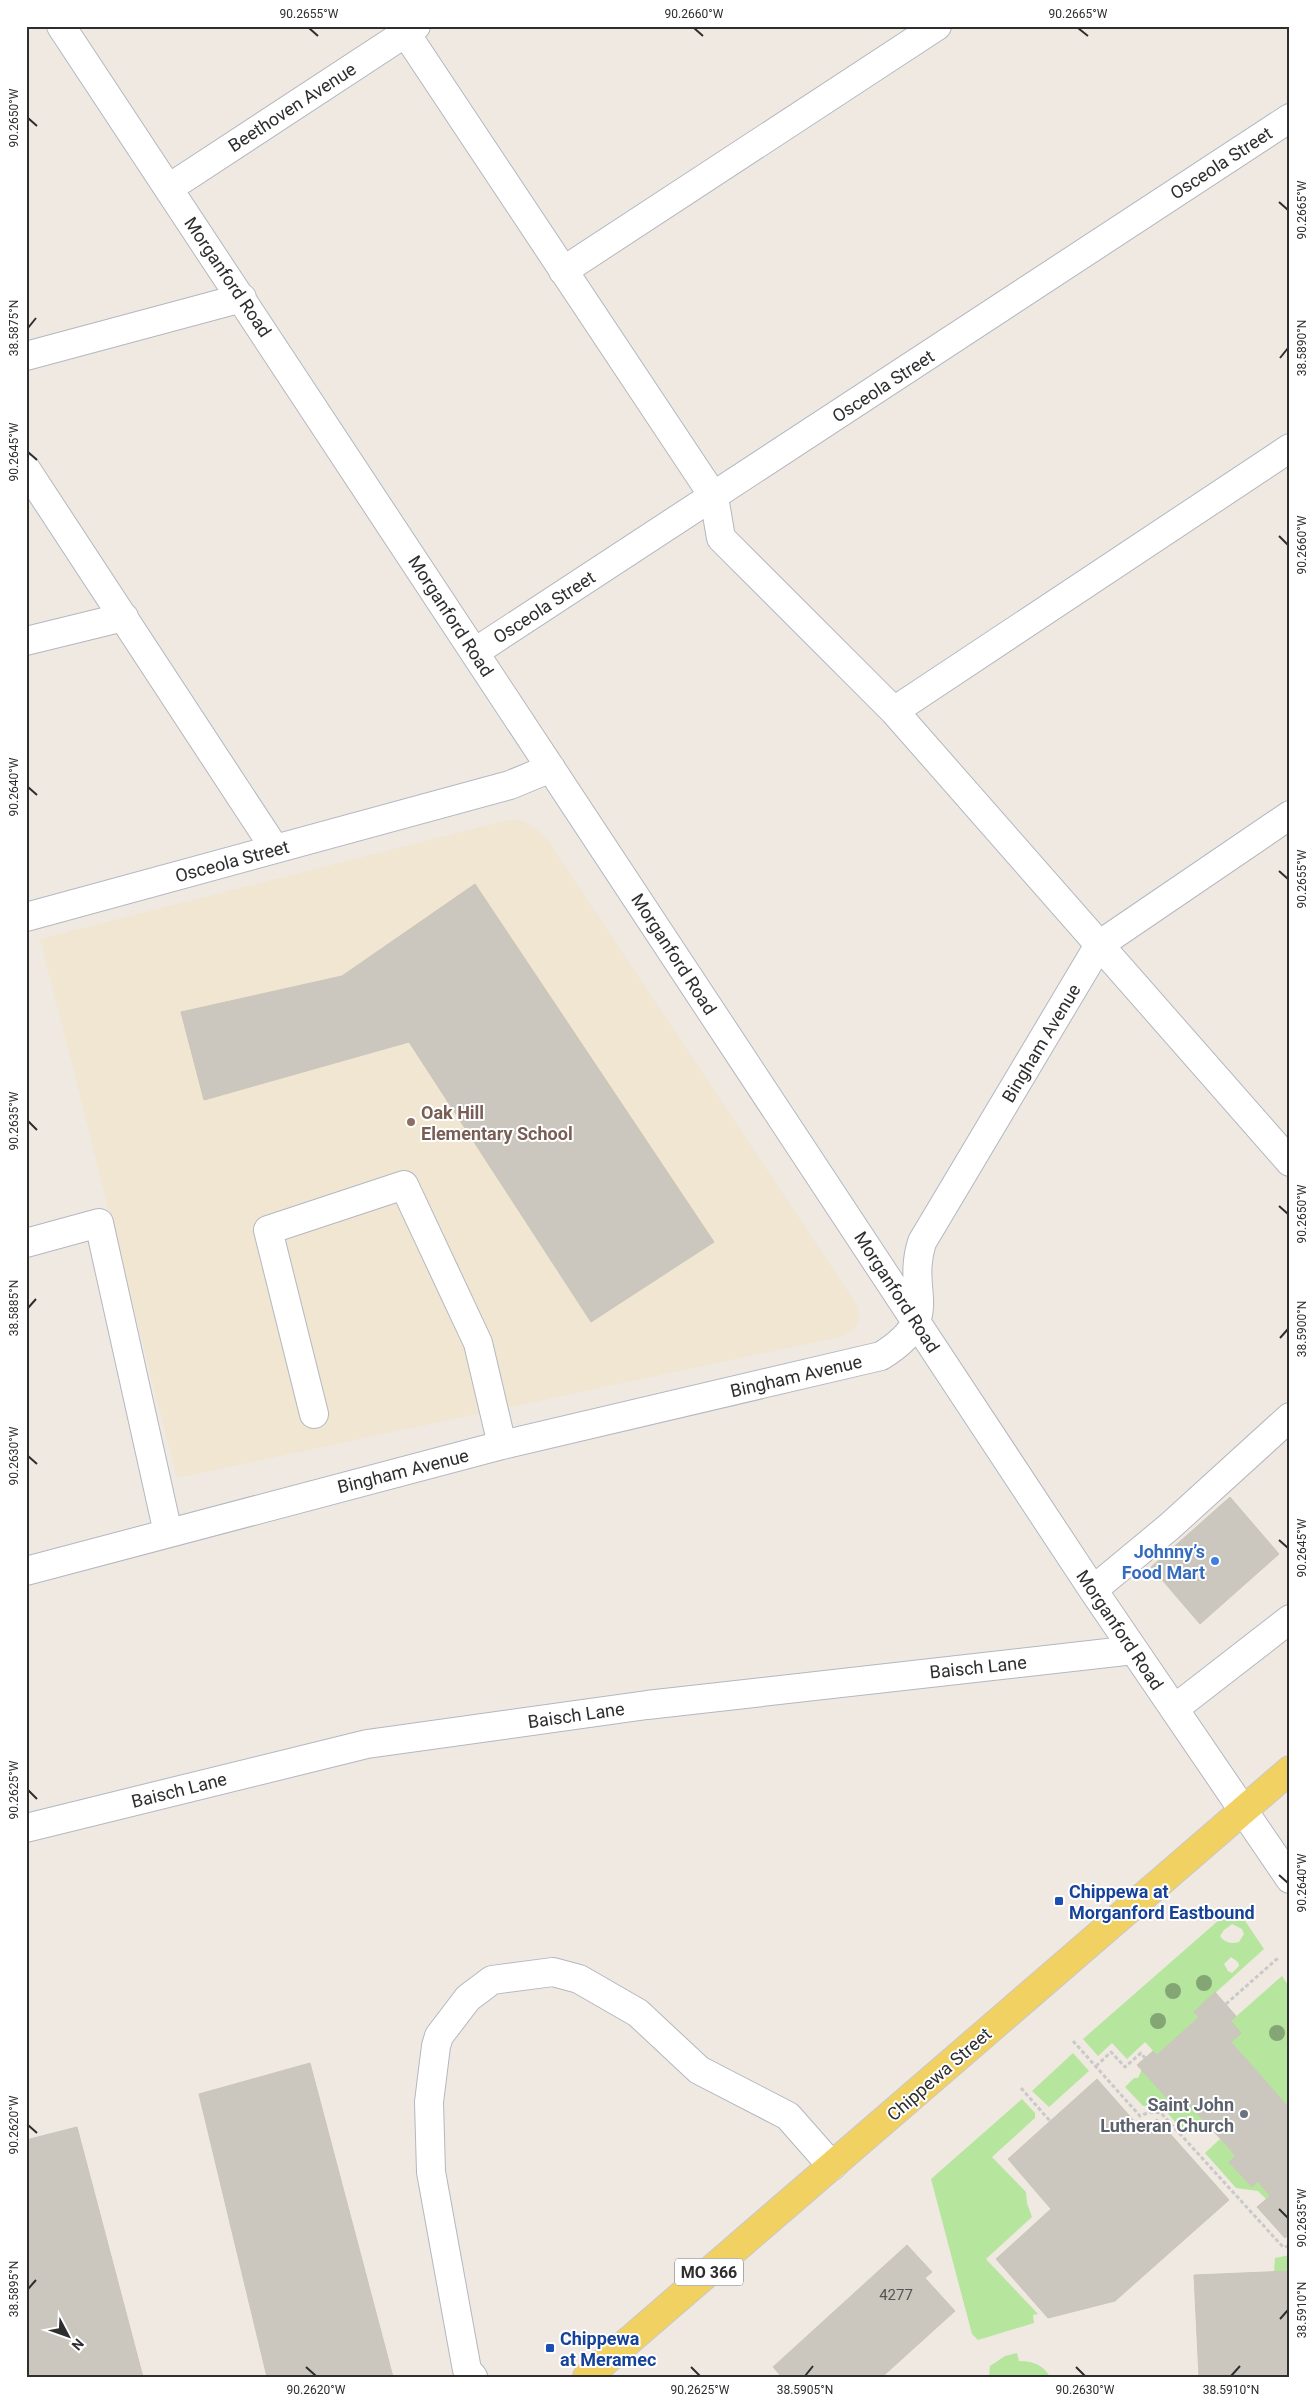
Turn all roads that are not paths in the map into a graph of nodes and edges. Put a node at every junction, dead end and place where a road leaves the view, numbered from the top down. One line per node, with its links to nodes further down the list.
1 (61, 26): 5 (street, Morganford Road)
2 (937, 26): 6 (street)
3 (407, 29): 5 (street, Beethoven Avenue); 6 (street)
4 (1290, 118): 11 (street, Osceola Street)
5 (169, 188): 7 (street, Morganford Road)
6 (563, 271): 11 (street)
7 (242, 298): 8 (street); 14 (street, Morganford Road)
8 (26, 356)
9 (1290, 448): 15 (street)
10 (26, 469): 12 (street)
11 (714, 497): 14 (street, Osceola Street); 15 (street)
12 (124, 617): 13 (street); 18 (street)
13 (26, 641)
14 (475, 652): 16 (street, Morganford Road)
15 (894, 711): 20 (street)
16 (551, 768): 18 (street, Osceola Street); 23 (street, Morganford Road)
17 (1290, 815): 20 (street, Bingham Avenue)
18 (275, 849): 19 (street, Osceola Street)
19 (26, 917)
20 (1099, 945): 21 (street); 23 (street, Bingham Avenue)
21 (1290, 1162)
22 (26, 1242): 27 (street)
23 (917, 1321): 26 (street, Bingham Avenue); 29 (street, Morganford Road)
24 (314, 1414): 26 (street)
25 (1290, 1417): 29 (street)
26 (502, 1445): 27 (street, Bingham Avenue)
27 (168, 1533): 28 (street, Bingham Avenue)
28 (26, 1571)
29 (1093, 1590): 31 (street, Morganford Road)
30 (1290, 1619): 32 (street)
31 (1134, 1650): 32 (street, Morganford Road); 35 (street, Baisch Lane)
32 (1174, 1709): 34 (street, Morganford Road)
33 (1290, 1770): 34 (main road, Chippewa Street / MO 366)
34 (1242, 1812): 36 (street, Morganford Road); 37 (main road, Chippewa Street / MO 366)
35 (26, 1828)
36 (1290, 1879)
37 (832, 2166): 38 (street); 39 (main road, Chippewa Street / MO 366)
38 (473, 2377)
39 (587, 2377)

